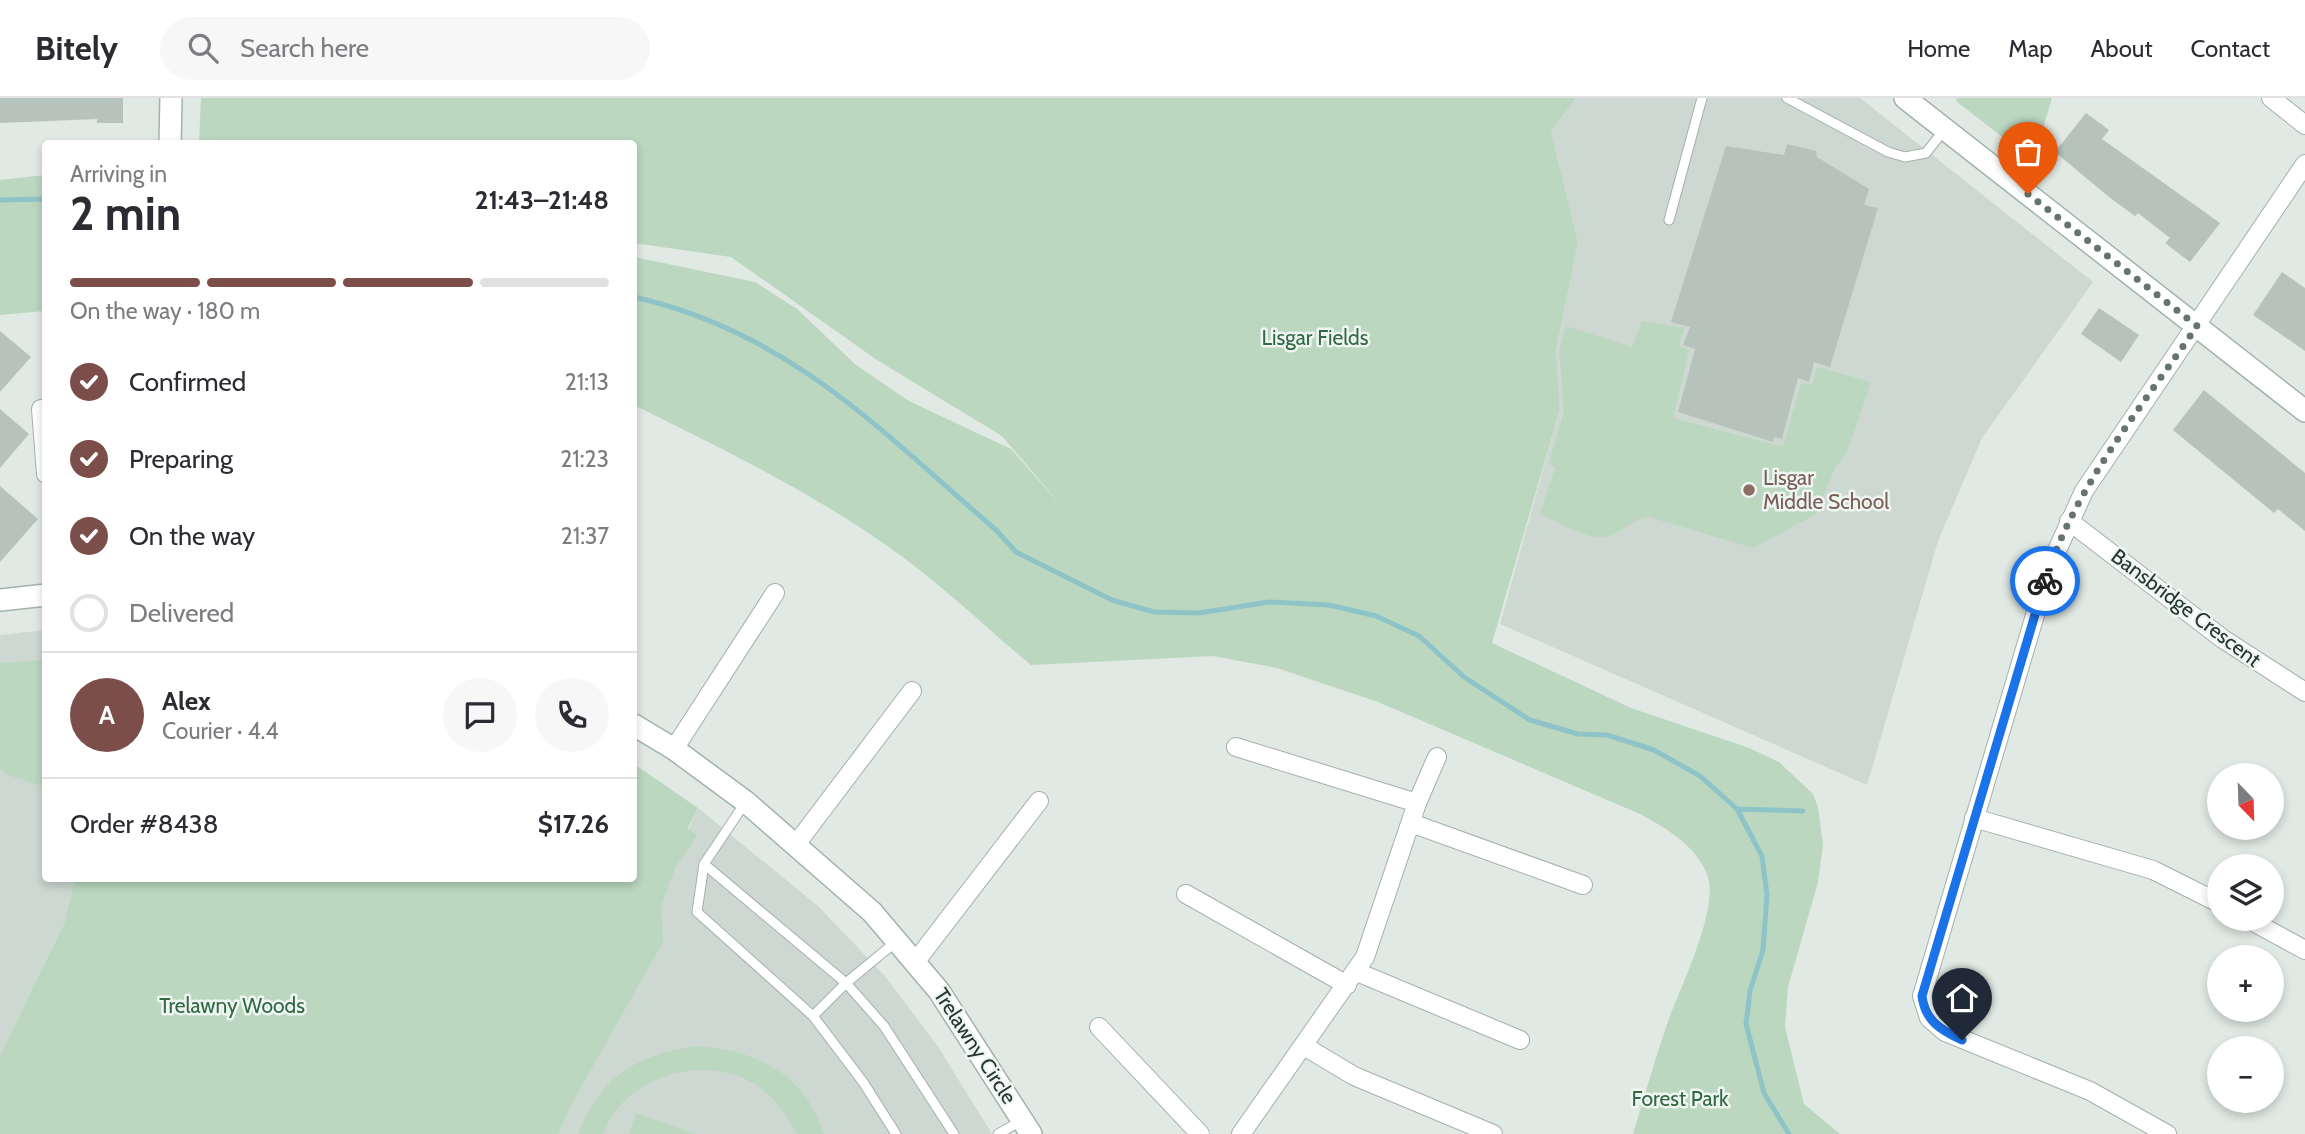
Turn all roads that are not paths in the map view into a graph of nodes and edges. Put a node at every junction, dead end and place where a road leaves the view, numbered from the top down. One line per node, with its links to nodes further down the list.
1 (171, 98): 8 (street)
2 (1702, 98): 10 (lane)
3 (1787, 98): 7 (lane)
4 (1905, 98): 7 (street)
5 (2271, 98): 6 (street)
6 (2305, 125)
7 (1945, 128): 11 (street)
8 (170, 140)
9 (2305, 164): 11 (street)
10 (1669, 220)
11 (2197, 326): 13 (street); 15 (street)
12 (41, 409): 14 (street)
13 (2305, 411)
14 (42, 422)
15 (2069, 520): 20 (street, Bansbridge Crescent); 28 (street)
16 (775, 593): 23 (street)
17 (42, 595): 18 (street)
18 (0, 600)
19 (912, 691): 30 (street)
20 (2305, 692)
21 (637, 727): 23 (street, Trelawny Circle)
22 (1236, 747): 27 (street)
23 (674, 749): 26 (street, Trelawny Circle)
24 (1437, 757): 27 (street)
25 (1040, 801): 38 (street)
26 (746, 802): 30 (street, Trelawny Circle); 31 (lane)
27 (1417, 803): 29 (street)
28 (1974, 818): 34 (street); 52 (street)
29 (1411, 823): 32 (street); 39 (street)
30 (797, 844): 36 (street, Trelawny Circle)
31 (704, 863): 40 (lane); 41 (lane)
32 (1583, 885)
33 (1186, 894): 39 (street)
34 (2207, 897)
35 (2270, 931): 37 (street)
36 (898, 939): 38 (street, Trelawny Circle); 40 (lane)
37 (2305, 950)
38 (916, 961): 45 (street, Trelawny Circle)
39 (1352, 978): 43 (street); 44 (street)
40 (846, 983): 41 (lane); 47 (lane)
41 (813, 1016): 46 (lane)
42 (1099, 1027): 49 (street)
43 (1520, 1041)
44 (1304, 1046): 50 (street); 51 (street)
45 (1027, 1127): 48 (lane)
46 (895, 1134)
47 (954, 1134)
48 (998, 1134)
49 (1200, 1134)
50 (1241, 1134)
51 (1493, 1134)
52 (2167, 1134)

